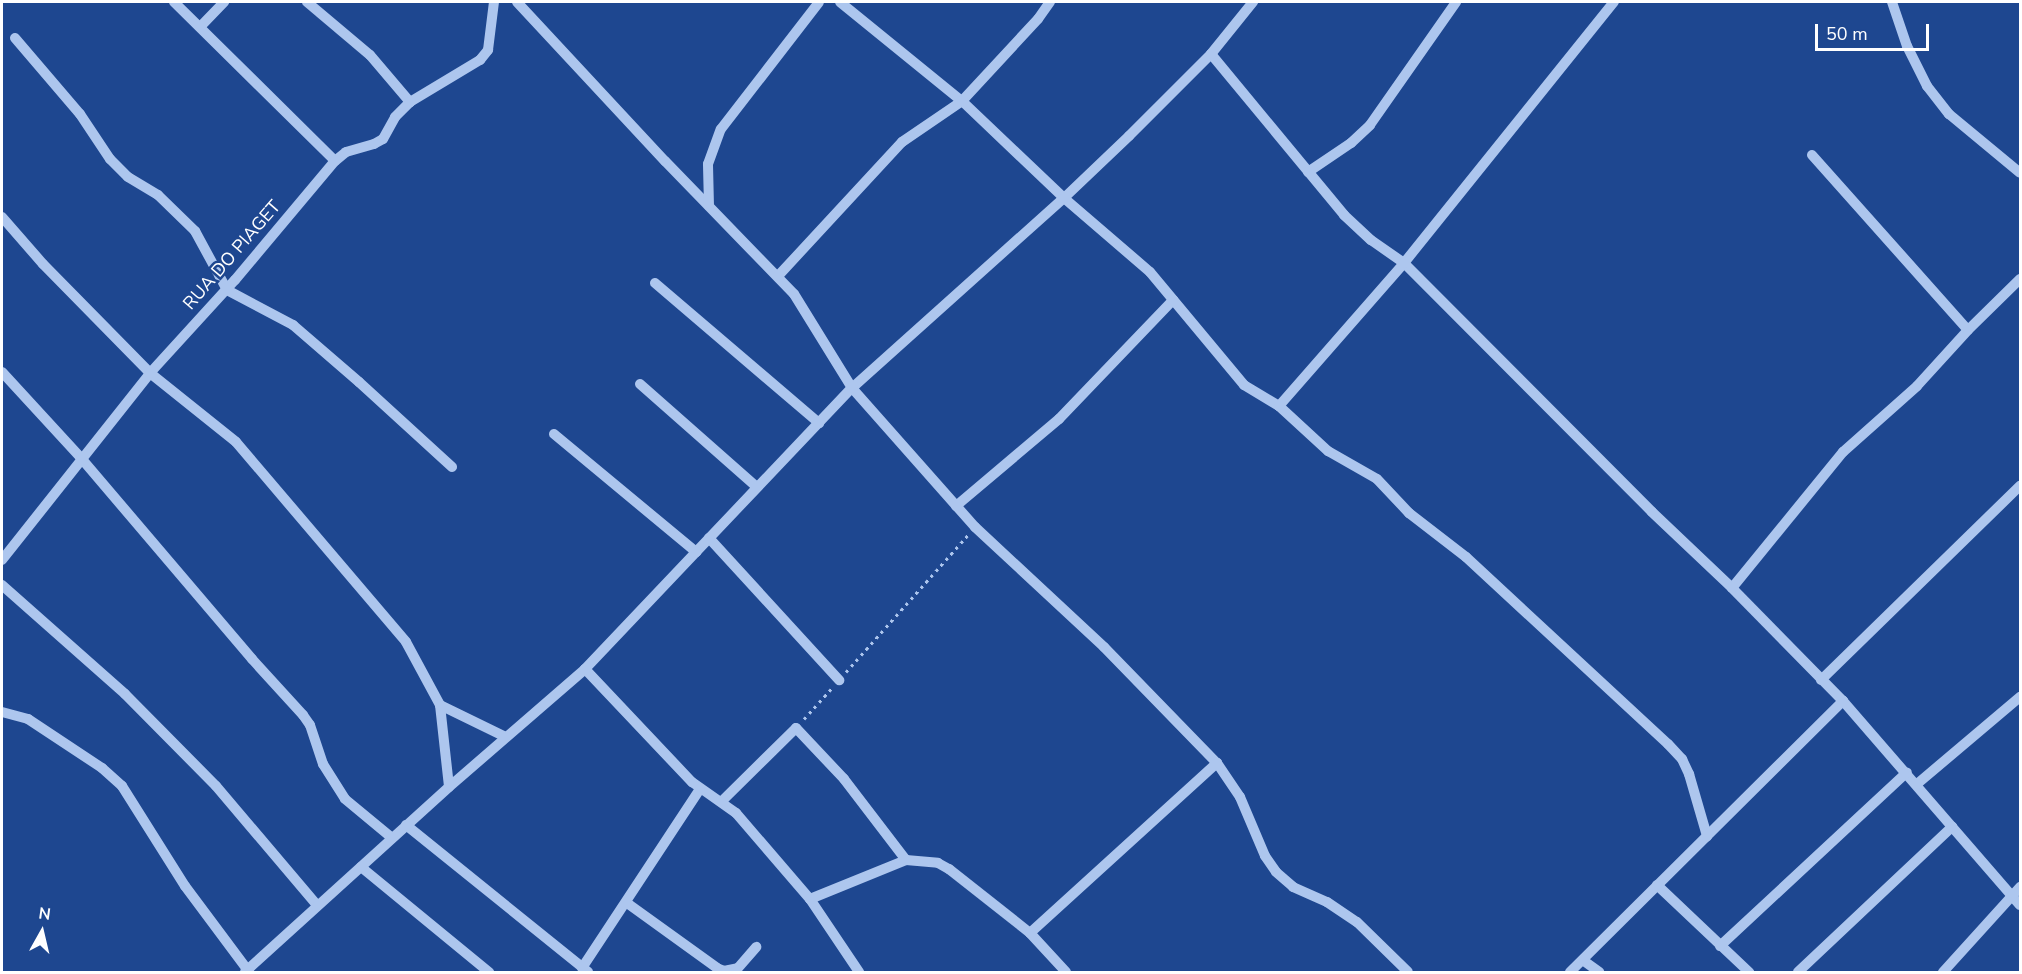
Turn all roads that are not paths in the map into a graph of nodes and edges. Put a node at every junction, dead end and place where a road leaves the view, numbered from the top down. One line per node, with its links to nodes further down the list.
1 (174, 2): 13 (street)
2 (224, 2): 13 (street)
3 (307, 2): 17 (street)
4 (494, 2): 17 (street, RUA DO PIAGET)
5 (517, 2): 23 (street)
6 (819, 2): 23 (street)
7 (840, 2): 16 (street)
8 (1050, 2): 16 (street)
9 (1253, 2): 15 (street)
10 (1456, 2): 20 (street)
11 (1614, 2): 25 (street)
12 (1892, 2): 21 (street)
13 (200, 27): 19 (street)
14 (15, 38): 29 (street)
15 (1211, 54): 20 (street); 22 (street)
16 (962, 101): 22 (street); 26 (street)
17 (410, 102): 19 (street, RUA DO PIAGET)
18 (1812, 155): 31 (street)
19 (335, 161): 29 (street, RUA DO PIAGET)
20 (1308, 172): 25 (street)
21 (2020, 173)
22 (1064, 198): 30 (street); 35 (street)
23 (709, 206): 26 (street)
24 (2, 217): 33 (street)
25 (1404, 263): 36 (street); 48 (street)
26 (778, 276): 35 (street)
27 (2020, 279): 31 (street)
28 (655, 283): 37 (street)
29 (227, 290): 33 (street, RUA DO PIAGET); 40 (street)
30 (1173, 300): 36 (street); 43 (street)
31 (1968, 330): 48 (street)
32 (2, 372): 39 (street)
33 (150, 373): 39 (street, RUA DO PIAGET); 54 (street)
34 (640, 384): 42 (street)
35 (852, 388): 37 (street); 43 (street)
36 (1279, 406): 65 (street)
37 (819, 423): 42 (street)
38 (554, 434): 45 (street)
39 (81, 458): 46 (street, RUA DO PIAGET); 66 (street)
40 (452, 467)
41 (2020, 486): 51 (street)
42 (757, 487): 44 (street)
43 (956, 506): 57 (street)
44 (709, 538): 45 (street); 50 (street)
45 (696, 552): 49 (street)
46 (2, 560)
47 (2, 585): 74 (street)
48 (1732, 588): 51 (street)
49 (585, 669): 56 (street); 61 (street)
50 (839, 680)
51 (1821, 680): 53 (street)
52 (2020, 697): 59 (street)
53 (1843, 701): 58 (street); 65 (street)
54 (440, 705): 56 (street); 60 (street)
55 (2, 712): 81 (street)
56 (506, 737): 60 (street)
57 (1217, 763): 76 (street); 85 (street)
58 (1907, 772): 59 (street); 77 (street)
59 (1917, 784): 64 (street)
60 (449, 787): 63 (street)
61 (700, 789): 62 (street); 73 (street)
62 (722, 801): 67 (street); 72 (street)
63 (406, 825): 66 (street); 80 (street)
64 (1952, 826): 71 (street); 89 (street)
65 (1707, 836): 69 (street)
66 (392, 838): 68 (street)
67 (906, 860): 72 (street); 76 (street)
68 (361, 867): 74 (street); 82 (street)
69 (1657, 885): 77 (street); 79 (street)
70 (2020, 887): 71 (street)
71 (2011, 896): 75 (street); 90 (street)
72 (810, 899): 83 (street)
73 (627, 903): 78 (street); 80 (street)
74 (317, 905): 81 (street)
75 (2020, 906)
76 (1030, 933): 84 (street)
77 (1720, 946): 88 (street)
78 (756, 947)
79 (1584, 961): 86 (street); 87 (street)
80 (585, 970)
81 (247, 972)
82 (489, 972)
83 (860, 972)
84 (1066, 972)
85 (1408, 972)
86 (1570, 972)
87 (1599, 972)
88 (1749, 972)
89 (1798, 972)
90 (1943, 972)

